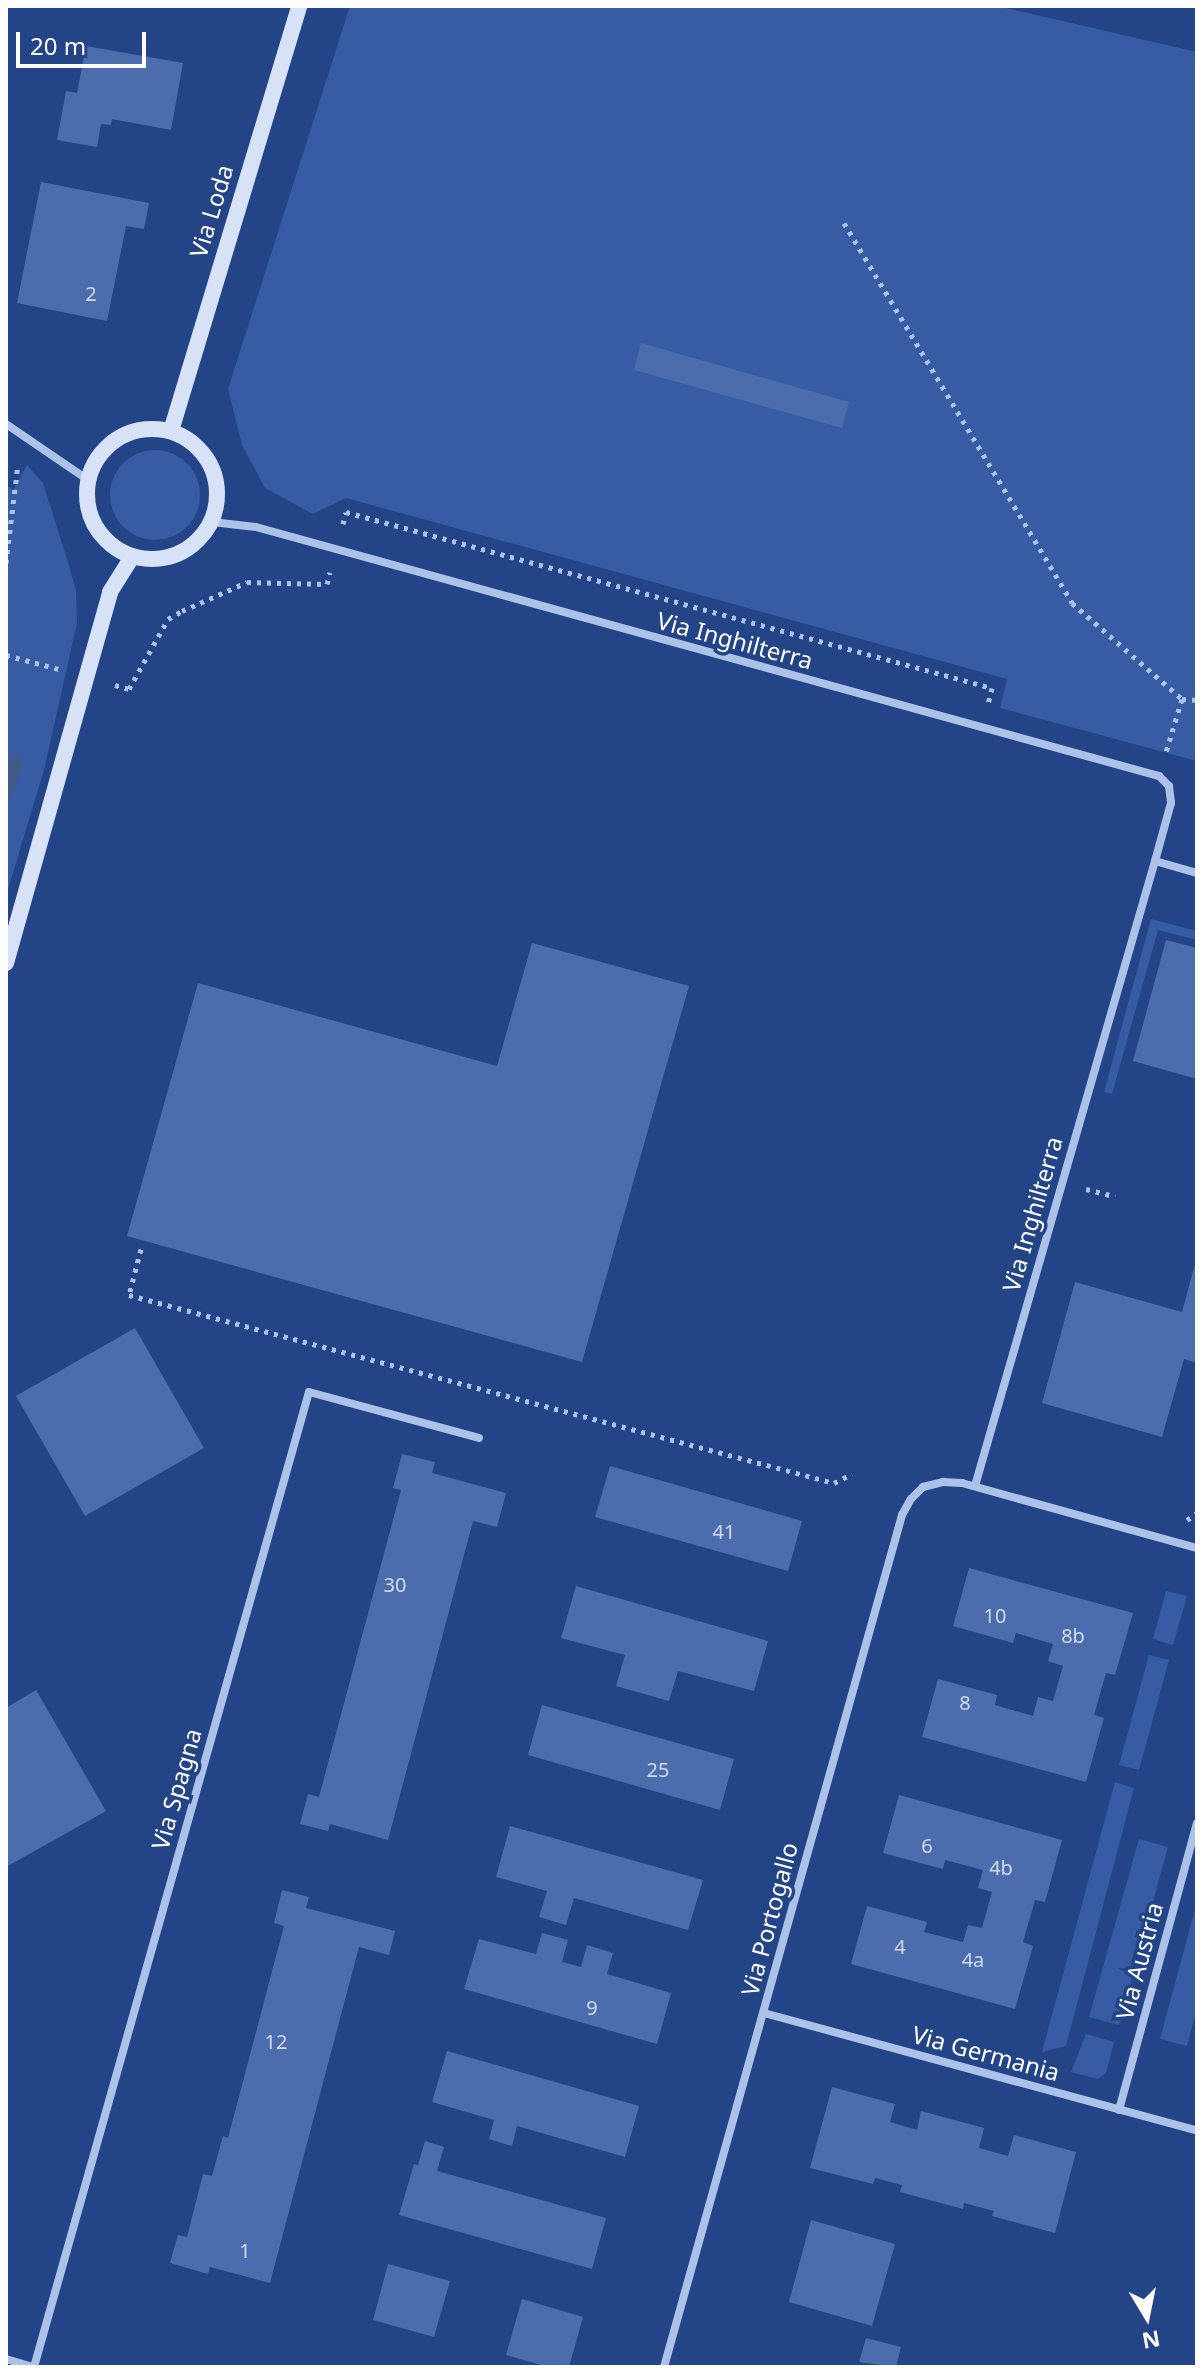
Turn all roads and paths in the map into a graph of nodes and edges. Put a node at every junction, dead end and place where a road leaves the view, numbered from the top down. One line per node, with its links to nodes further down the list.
1 (299, 6): 4 (main road, Via Loda)
2 (844, 223): 12 (path)
3 (6, 424): 5 (street)
4 (171, 431): 6 (main road); 7 (main road)
5 (22, 434): 6 (street); 9 (path)
6 (88, 480): 8 (main road)
7 (212, 522): 8 (main road); 14 (street, Via Inghilterra)
8 (132, 557): 11 (main road)
9 (6, 563)
10 (6, 655): 11 (path)
11 (86, 676): 17 (main road)
12 (1182, 699): 13 (path); 14 (path)
13 (1197, 700)
14 (1159, 776): 15 (street, Via Inghilterra)
15 (1155, 861): 16 (street); 23 (street, Via Inghilterra)
16 (1197, 873)
17 (6, 963)
18 (1090, 1190): 19 (path)
19 (1115, 1196)
20 (141, 1249): 22 (path)
21 (479, 1438): 30 (street, Via Spagna)
22 (852, 1474)
23 (975, 1486): 24 (street); 26 (street, Via Portogallo)
24 (1197, 1548)
25 (1197, 1823): 27 (street, Via Austria)
26 (764, 2013): 27 (street, Via Germania); 31 (street, Via Portogallo)
27 (1119, 2110): 28 (street, Via Germania)
28 (1197, 2131)
29 (6, 2359): 30 (street)
30 (34, 2367)
31 (664, 2367)

